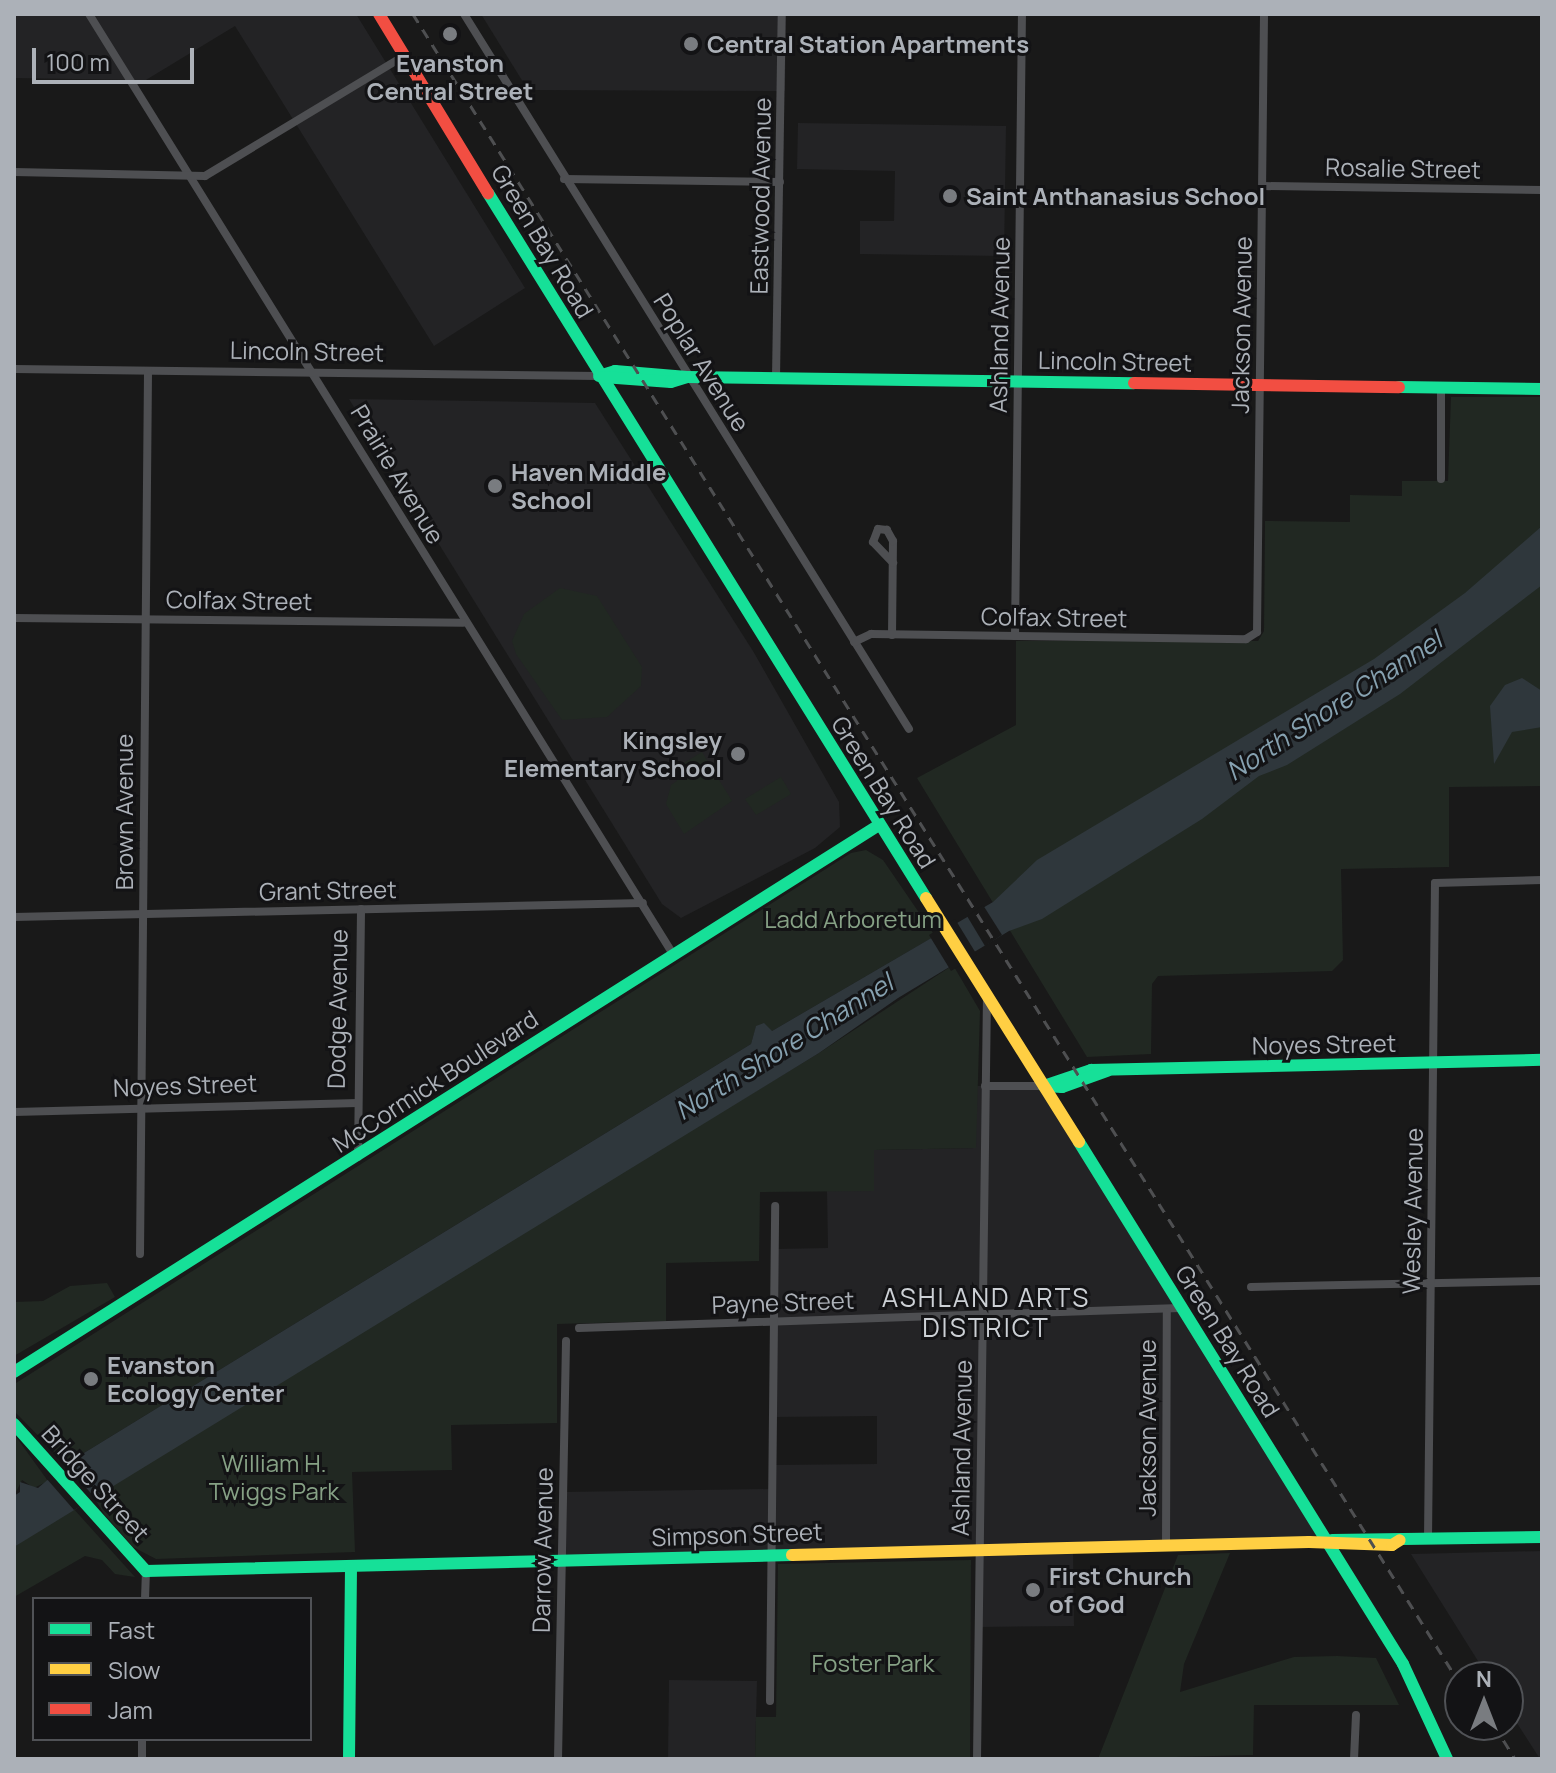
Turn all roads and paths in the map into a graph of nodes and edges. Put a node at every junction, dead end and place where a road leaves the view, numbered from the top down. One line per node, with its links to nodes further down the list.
1 (89, 14): 9 (street, Prairie Avenue)
2 (379, 14): 7 (street, Green Bay Road)
3 (464, 14): 10 (street, Poplar Avenue)
4 (782, 14): 11 (street, Eastwood Avenue)
5 (1022, 14): 20 (street, Ashland Avenue)
6 (1264, 14): 12 (street, Jackson Avenue)
7 (404, 56): 9 (street); 17 (street, Green Bay Road)
8 (14, 172): 9 (street)
9 (190, 176): 16 (street, Prairie Avenue)
10 (564, 179): 11 (street); 18 (street, Poplar Avenue)
11 (780, 182): 19 (street, Eastwood Avenue)
12 (1263, 186): 13 (street, Rosalie Street); 21 (street, Jackson Avenue)
13 (1542, 190)
14 (14, 369): 15 (street, Lincoln Street)
15 (148, 371): 16 (street, Lincoln Street); 27 (street, Brown Avenue)
16 (313, 374): 17 (street, Lincoln Street); 28 (street, Prairie Avenue)
17 (599, 376): 18 (street, Lincoln Street); 34 (street, Green Bay Road)
18 (687, 377): 19 (street, Lincoln Street); 32 (street, Poplar Avenue)
19 (776, 378): 20 (street, Lincoln Street)
20 (1018, 382): 21 (street, Lincoln Street); 30 (street, Ashland Avenue)
21 (1260, 385): 22 (street, Lincoln Street); 31 (street, Jackson Avenue)
22 (1441, 387): 23 (street, Lincoln Street); 24 (street)
23 (1542, 389)
24 (1441, 479)
25 (893, 563): 29 (street)
26 (14, 618): 27 (street, Colfax Street)
27 (145, 619): 28 (street, Colfax Street); 38 (street, Brown Avenue)
28 (463, 623): 36 (street, Prairie Avenue)
29 (892, 635): 30 (street, Colfax Street); 32 (street, Colfax Street)
30 (1015, 636): 31 (street, Colfax Street)
31 (1255, 636)
32 (854, 642): 33 (street, Poplar Avenue)
33 (909, 729)
34 (879, 825): 40 (street, McCormick Boulevard); 41 (street, Green Bay Road)
35 (1542, 880): 43 (street, Wesley Avenue)
36 (643, 903): 37 (street, Grant Street); 40 (street, Prairie Avenue)
37 (361, 909): 38 (street, Grant Street); 46 (street, Dodge Avenue)
38 (143, 913): 39 (street, Grant Street); 47 (street, Brown Avenue)
39 (14, 917)
40 (673, 954): 49 (street, McCormick Boulevard)
41 (987, 994): 44 (street, Ashland Avenue); 45 (street, Green Bay Road)
42 (1542, 1060): 43 (street, Noyes Street)
43 (1435, 1063): 45 (street, Noyes Street); 53 (street, Wesley Avenue)
44 (985, 1086): 45 (street, Noyes Street); 56 (street, Ashland Avenue)
45 (1044, 1086): 55 (street, Green Bay Road)
46 (358, 1103): 47 (street, Noyes Street); 49 (street, Dodge Avenue)
47 (141, 1108): 48 (street, Noyes Street); 51 (street, Brown Avenue)
48 (14, 1112)
49 (358, 1157): 60 (street, McCormick Boulevard)
50 (775, 1206): 57 (street)
51 (140, 1254)
52 (1542, 1281): 53 (street)
53 (1431, 1283): 54 (street); 63 (street, Wesley Avenue)
54 (1251, 1287)
55 (1174, 1310): 56 (street, Payne Street); 64 (street, Green Bay Road); 65 (street, Jackson Avenue)
56 (983, 1317): 57 (street, Payne Street); 66 (street, Ashland Avenue)
57 (775, 1323): 58 (street, Payne Street); 67 (street)
58 (579, 1328)
59 (566, 1341): 68 (street, Darrow Avenue)
60 (14, 1372)
61 (14, 1424): 70 (street, Bridge Street)
62 (1542, 1537): 63 (street, Simpson Street)
63 (1428, 1539): 64 (street, Simpson Street)
64 (1329, 1541): 65 (street, Simpson Street); 78 (street, Green Bay Road)
65 (1166, 1545): 66 (street, Simpson Street)
66 (980, 1549): 67 (street, Simpson Street); 76 (street, Ashland Avenue)
67 (772, 1555): 68 (street, Simpson Street); 72 (street)
68 (562, 1561): 69 (street, Simpson Street); 75 (street, Darrow Avenue)
69 (351, 1567): 70 (street, Simpson Street); 74 (street)
70 (146, 1571): 71 (street)
71 (145, 1597)
72 (770, 1701)
73 (1356, 1715): 77 (street)
74 (349, 1759)
75 (558, 1759)
76 (977, 1759)
77 (1354, 1759)
78 (1447, 1759)

